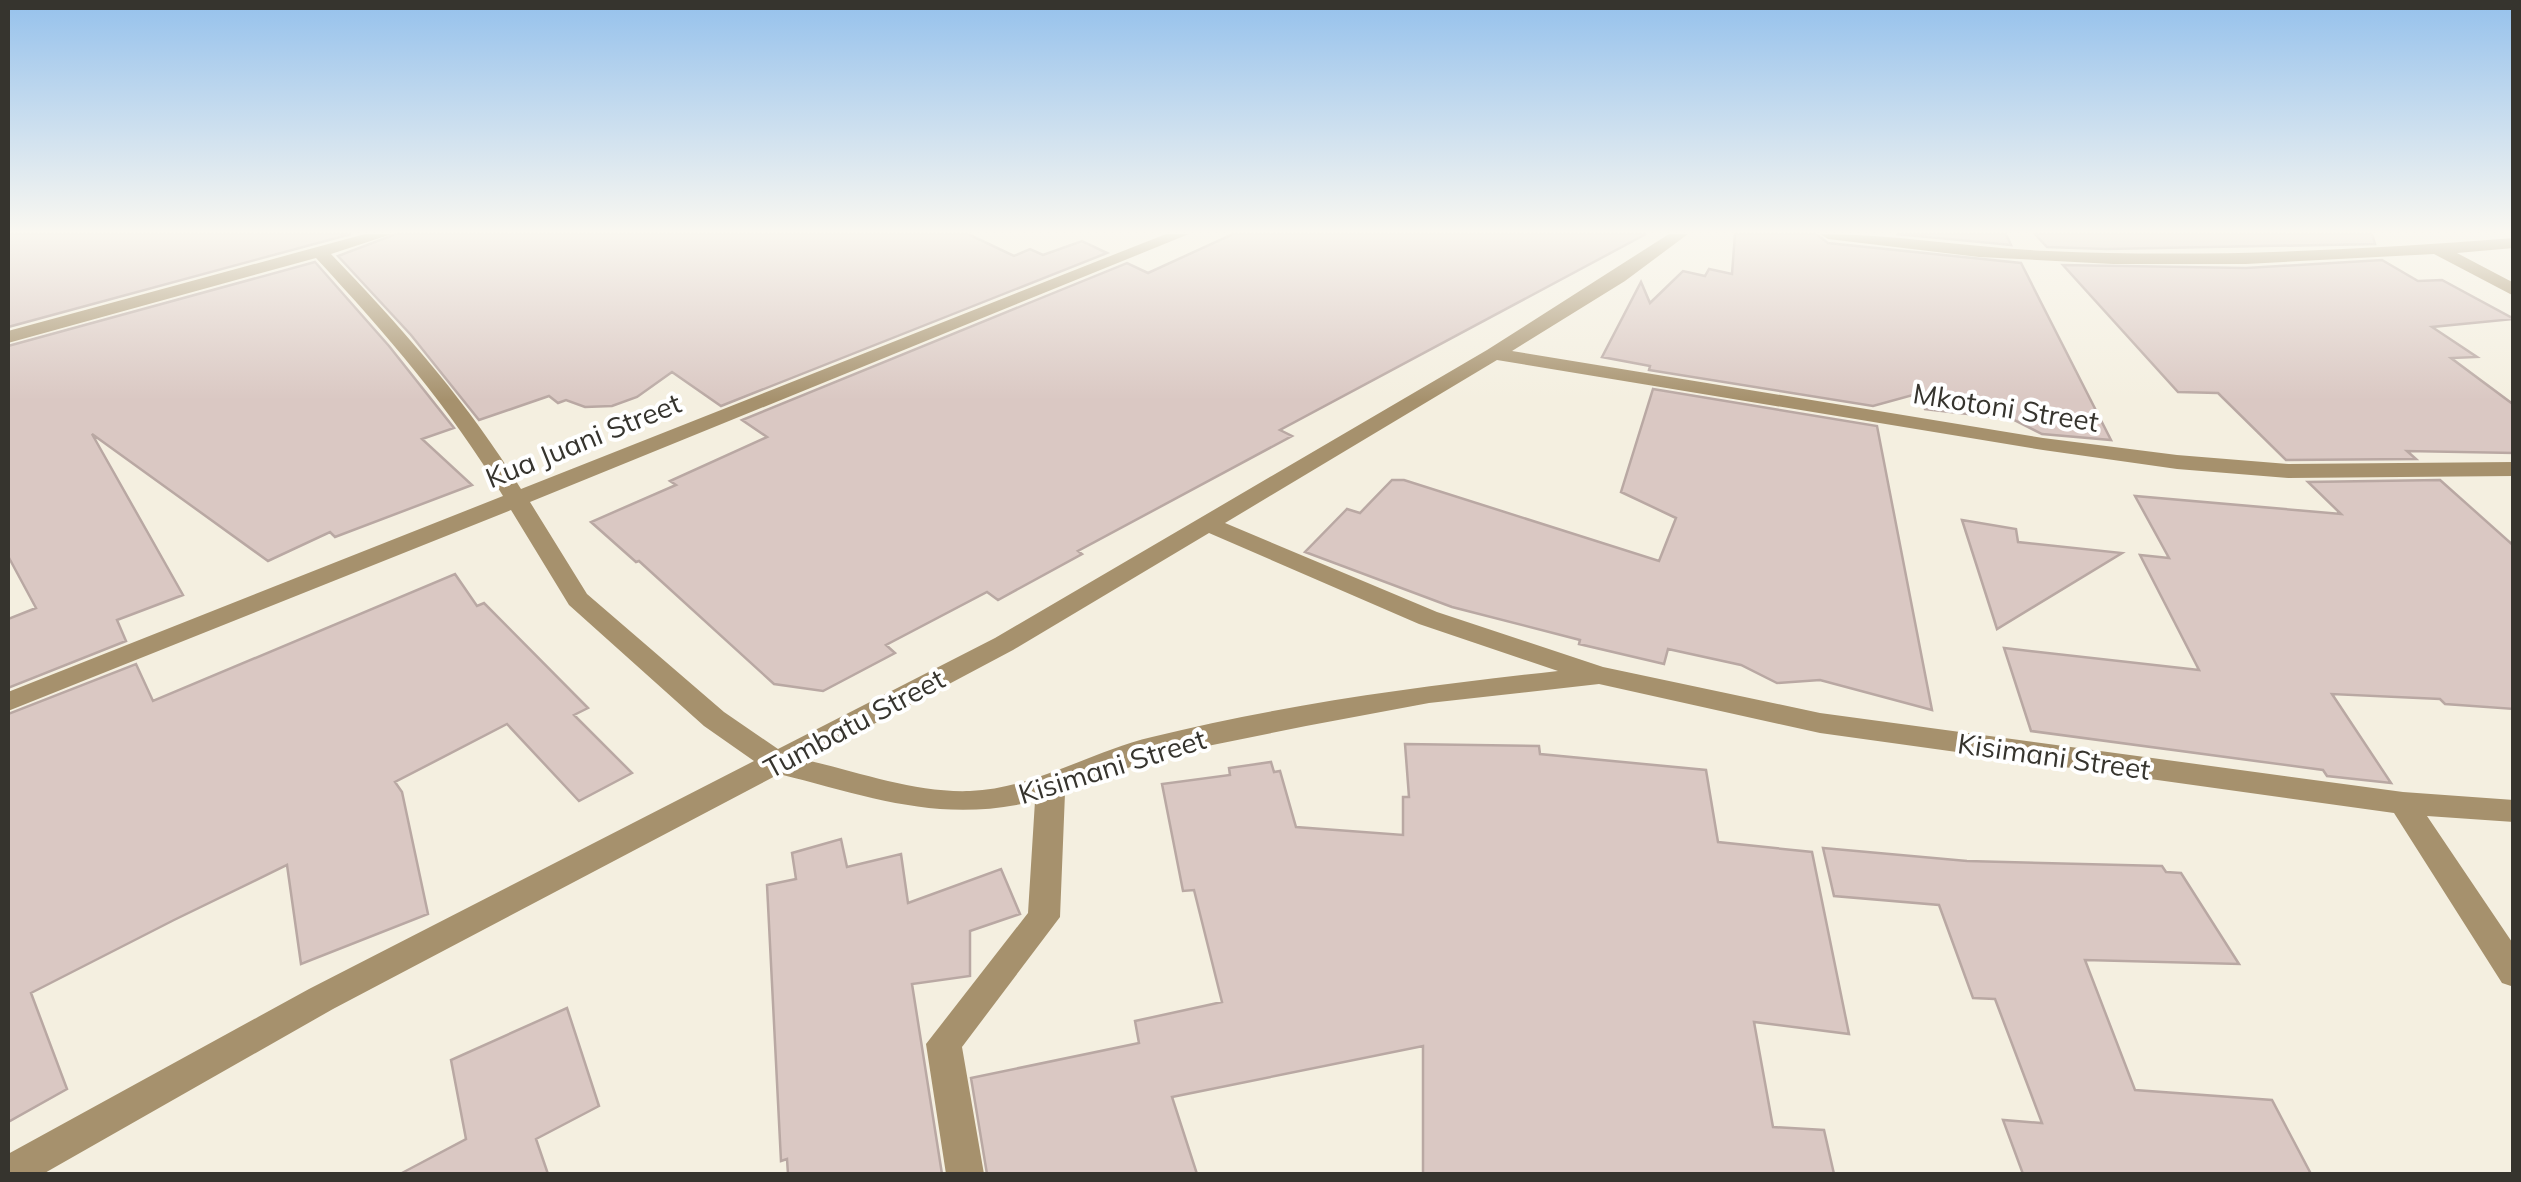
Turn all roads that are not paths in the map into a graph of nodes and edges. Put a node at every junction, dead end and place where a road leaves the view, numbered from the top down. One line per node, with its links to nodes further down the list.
1 (184, 289): 5 (street)
2 (355, 289): 8 (street, Kisimani Street)
3 (1043, 289): 8 (street, Kua Juani Street)
4 (1600, 289): 6 (street, Tumbatu Street)
5 (8, 337)
6 (1494, 354): 7 (street, Mkotoni Street); 9 (street, Tumbatu Street)
7 (2514, 470)
8 (517, 499): 11 (street, Kua Juani Street); 12 (street, Kisimani Street)
9 (1205, 523): 10 (street, Kisimani Street); 12 (street, Tumbatu Street)
10 (1599, 676): 13 (street, Kisimani Street); 14 (street, Kisimani Street)
11 (8, 702)
12 (777, 763): 13 (street, Kisimani Street); 17 (street, Tumbatu Street)
13 (1051, 788): 18 (street)
14 (2402, 803): 15 (street, Kisimani Street); 16 (street)
15 (2514, 811)
16 (2514, 973)
17 (8, 1174)
18 (965, 1174)

